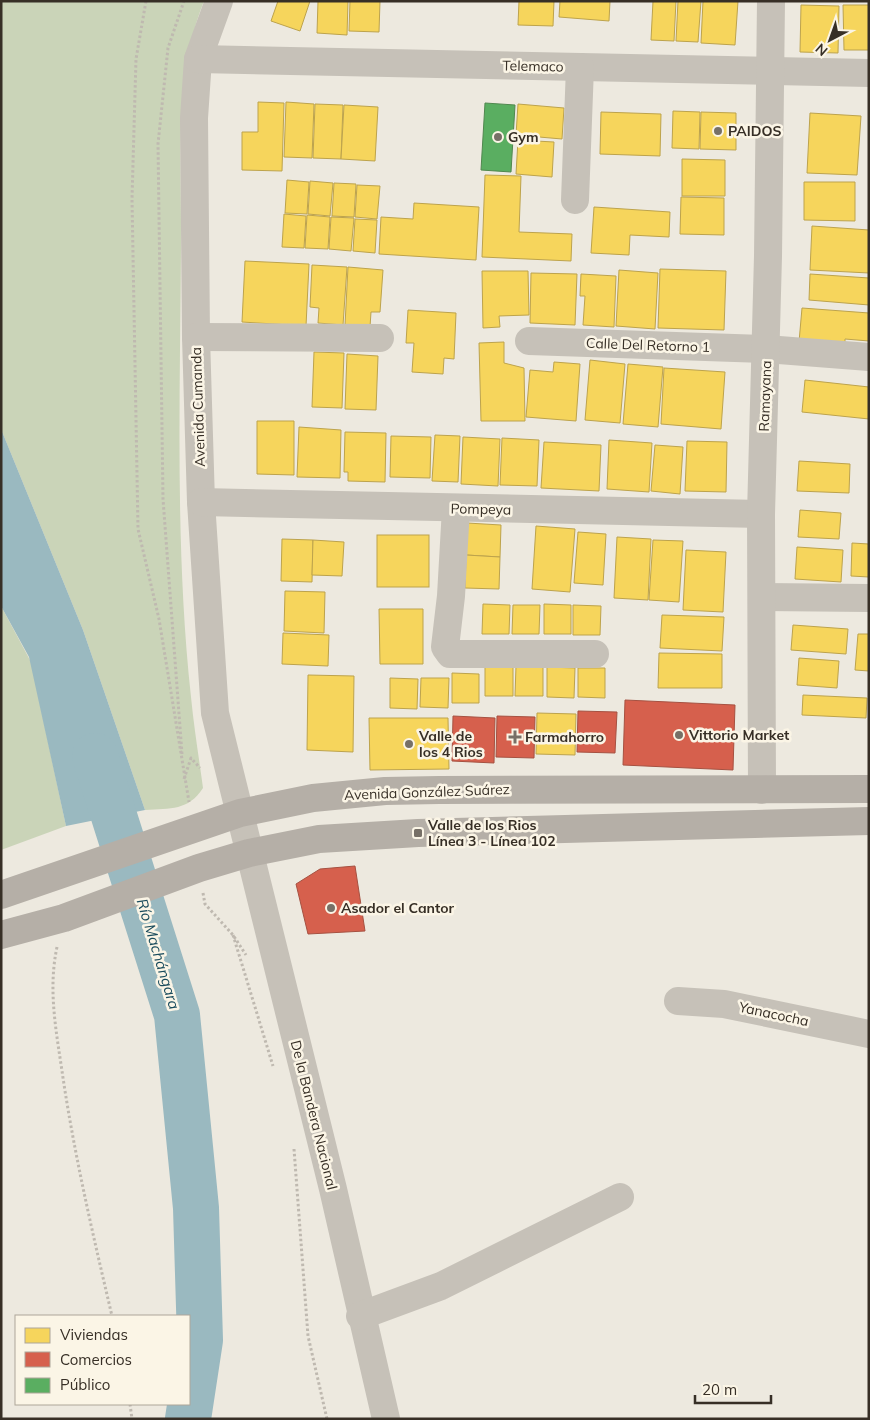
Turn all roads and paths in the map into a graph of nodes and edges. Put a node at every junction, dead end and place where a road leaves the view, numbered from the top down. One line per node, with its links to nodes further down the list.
1 (146, 1): 2 (path)
2 (184, 1)
3 (219, 1): 5 (street, Avenida Cumanda)
4 (771, 1): 7 (street, Ramayana)
5 (198, 59): 6 (street, Telemaco); 10 (street, Avenida Cumanda)
6 (580, 67): 7 (street, Telemaco); 9 (street)
7 (772, 71): 8 (street, Telemaco); 13 (street, Ramayana)
8 (869, 73)
9 (575, 200)
10 (196, 337): 11 (street); 15 (street, Avenida Cumanda)
11 (380, 338)
12 (529, 341): 13 (street, Calle Del Retorno 1)
13 (766, 349): 14 (street, Calle Del Retorno 1); 17 (street, Ramayana)
14 (869, 357)
15 (201, 502): 16 (street, Pompeya); 23 (street, Avenida Cumanda)
16 (456, 508): 17 (street, Pompeya); 20 (street)
17 (761, 514): 18 (street, Ramayana)
18 (763, 597): 19 (street); 22 (street, Ramayana)
19 (869, 598)
20 (595, 654)
21 (869, 788): 22 (main road, Avenida González Suárez)
22 (762, 790): 23 (main road, Avenida González Suárez)
23 (240, 813): 25 (street, De la Bandera Nacional); 27 (main road, Avenida González Suárez)
24 (869, 821): 25 (main road)
25 (250, 853): 26 (main road); 36 (street, De la Bandera Nacional)
26 (199, 868): 28 (main road); 32 (path)
27 (1, 895)
28 (64, 918): 29 (main road); 35 (path)
29 (1, 935)
30 (678, 1001): 31 (street, Yanacocha)
31 (869, 1034)
32 (276, 1075)
33 (293, 1141): 39 (path)
34 (620, 1196): 36 (street)
35 (112, 1315)
36 (360, 1316): 40 (street, De la Bandera Nacional)
37 (130, 1405): 38 (path)
38 (132, 1419)
39 (327, 1419)
40 (386, 1419)

